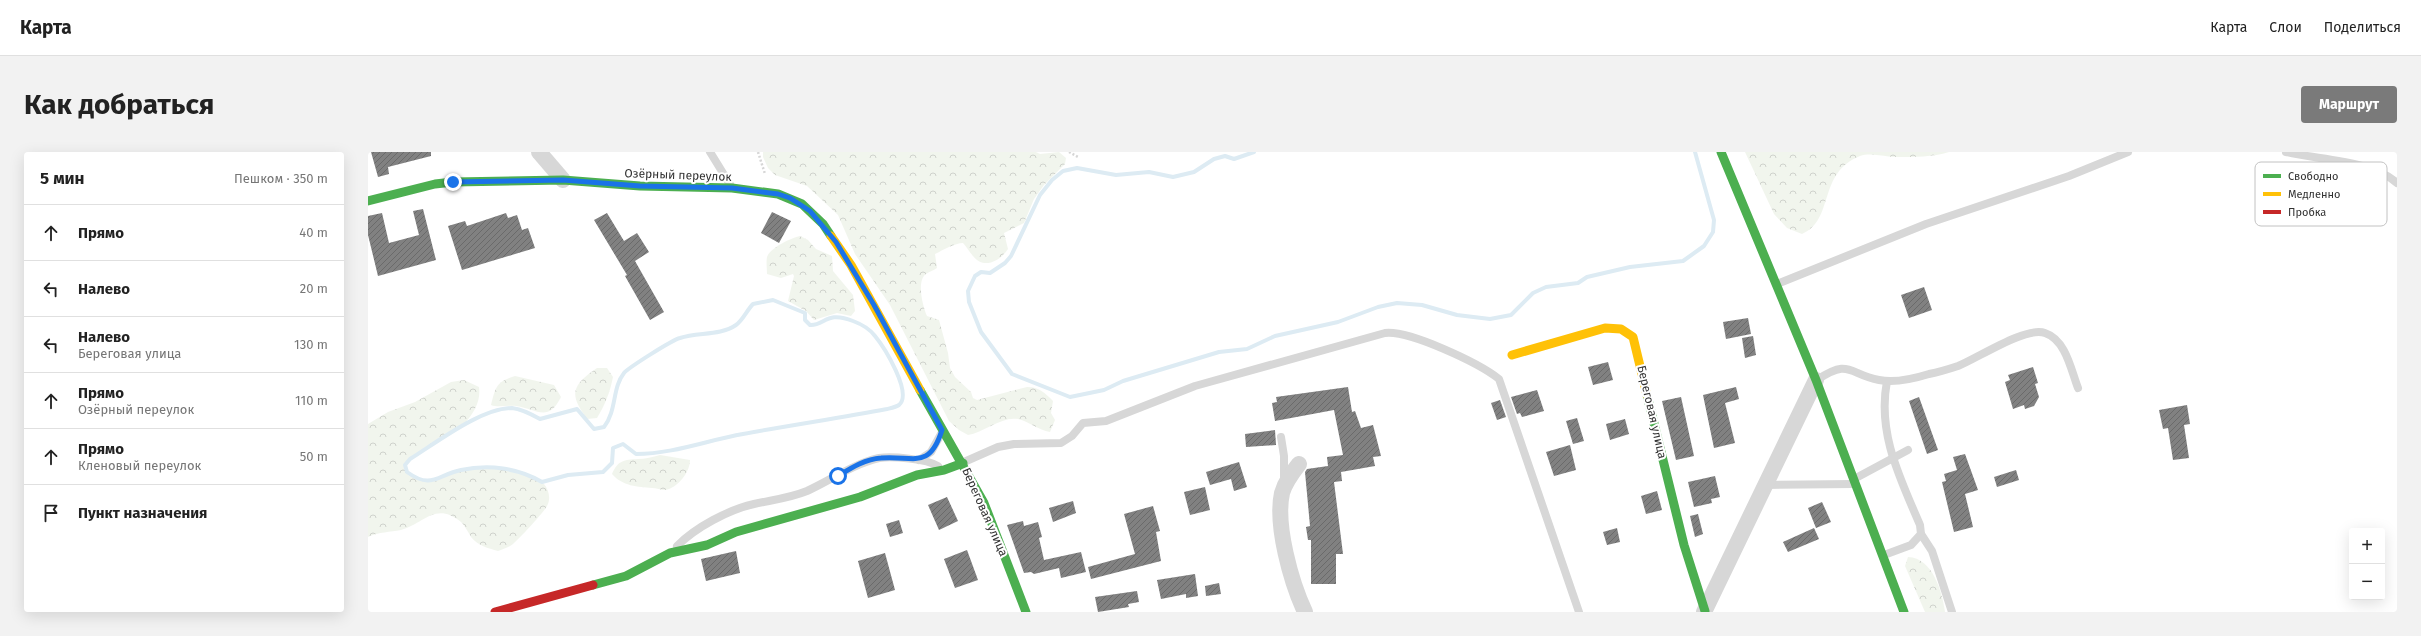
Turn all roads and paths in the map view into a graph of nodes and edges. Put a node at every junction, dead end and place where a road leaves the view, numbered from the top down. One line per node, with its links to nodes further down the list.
1 (539, 152): 11 (street)
2 (710, 152): 13 (lane)
3 (758, 152): 14 (path)
4 (1069, 152): 8 (path)
5 (1721, 152): 17 (street)
6 (2128, 152): 17 (lane)
7 (2286, 152): 9 (lane)
8 (1078, 157)
9 (2338, 162)
10 (2387, 176): 12 (lane)
11 (563, 180): 13 (street, Озёрный переулок); 16 (street, Озёрный переулок)
12 (2397, 182)
13 (732, 188): 14 (street, Озёрный переулок)
14 (770, 192): 15 (street, Озёрный переулок)
15 (790, 198): 22 (street, Береговая улица)
16 (368, 201)
17 (1775, 285): 19 (street)
18 (1512, 355): 36 (street, Береговая улица)
19 (1816, 380): 20 (lane); 30 (street); 31 (street, Береговая улица)
20 (1887, 381): 21 (lane); 25 (lane)
21 (2078, 388)
22 (942, 430): 26 (lane); 27 (street, Береговая улица)
23 (1281, 437): 32 (lane)
24 (1908, 450): 25 (lane)
25 (1892, 459): 30 (lane); 33 (lane)
26 (919, 460): 29 (lane); 34 (lane)
27 (963, 462): 29 (street); 38 (street, Береговая улица); 40 (lane)
28 (1299, 464): 32 (street)
29 (944, 470): 34 (street)
30 (1854, 482): 31 (lane); 35 (street)
31 (1766, 485): 36 (street, Береговая улица)
32 (1283, 492): 39 (street)
33 (1920, 534): 35 (lane); 42 (lane)
34 (670, 553): 37 (street)
35 (1882, 556): 41 (street)
36 (1705, 611)
37 (495, 612)
38 (1026, 612)
39 (1305, 612)
40 (1579, 612)
41 (1904, 612)
42 (1952, 612)

